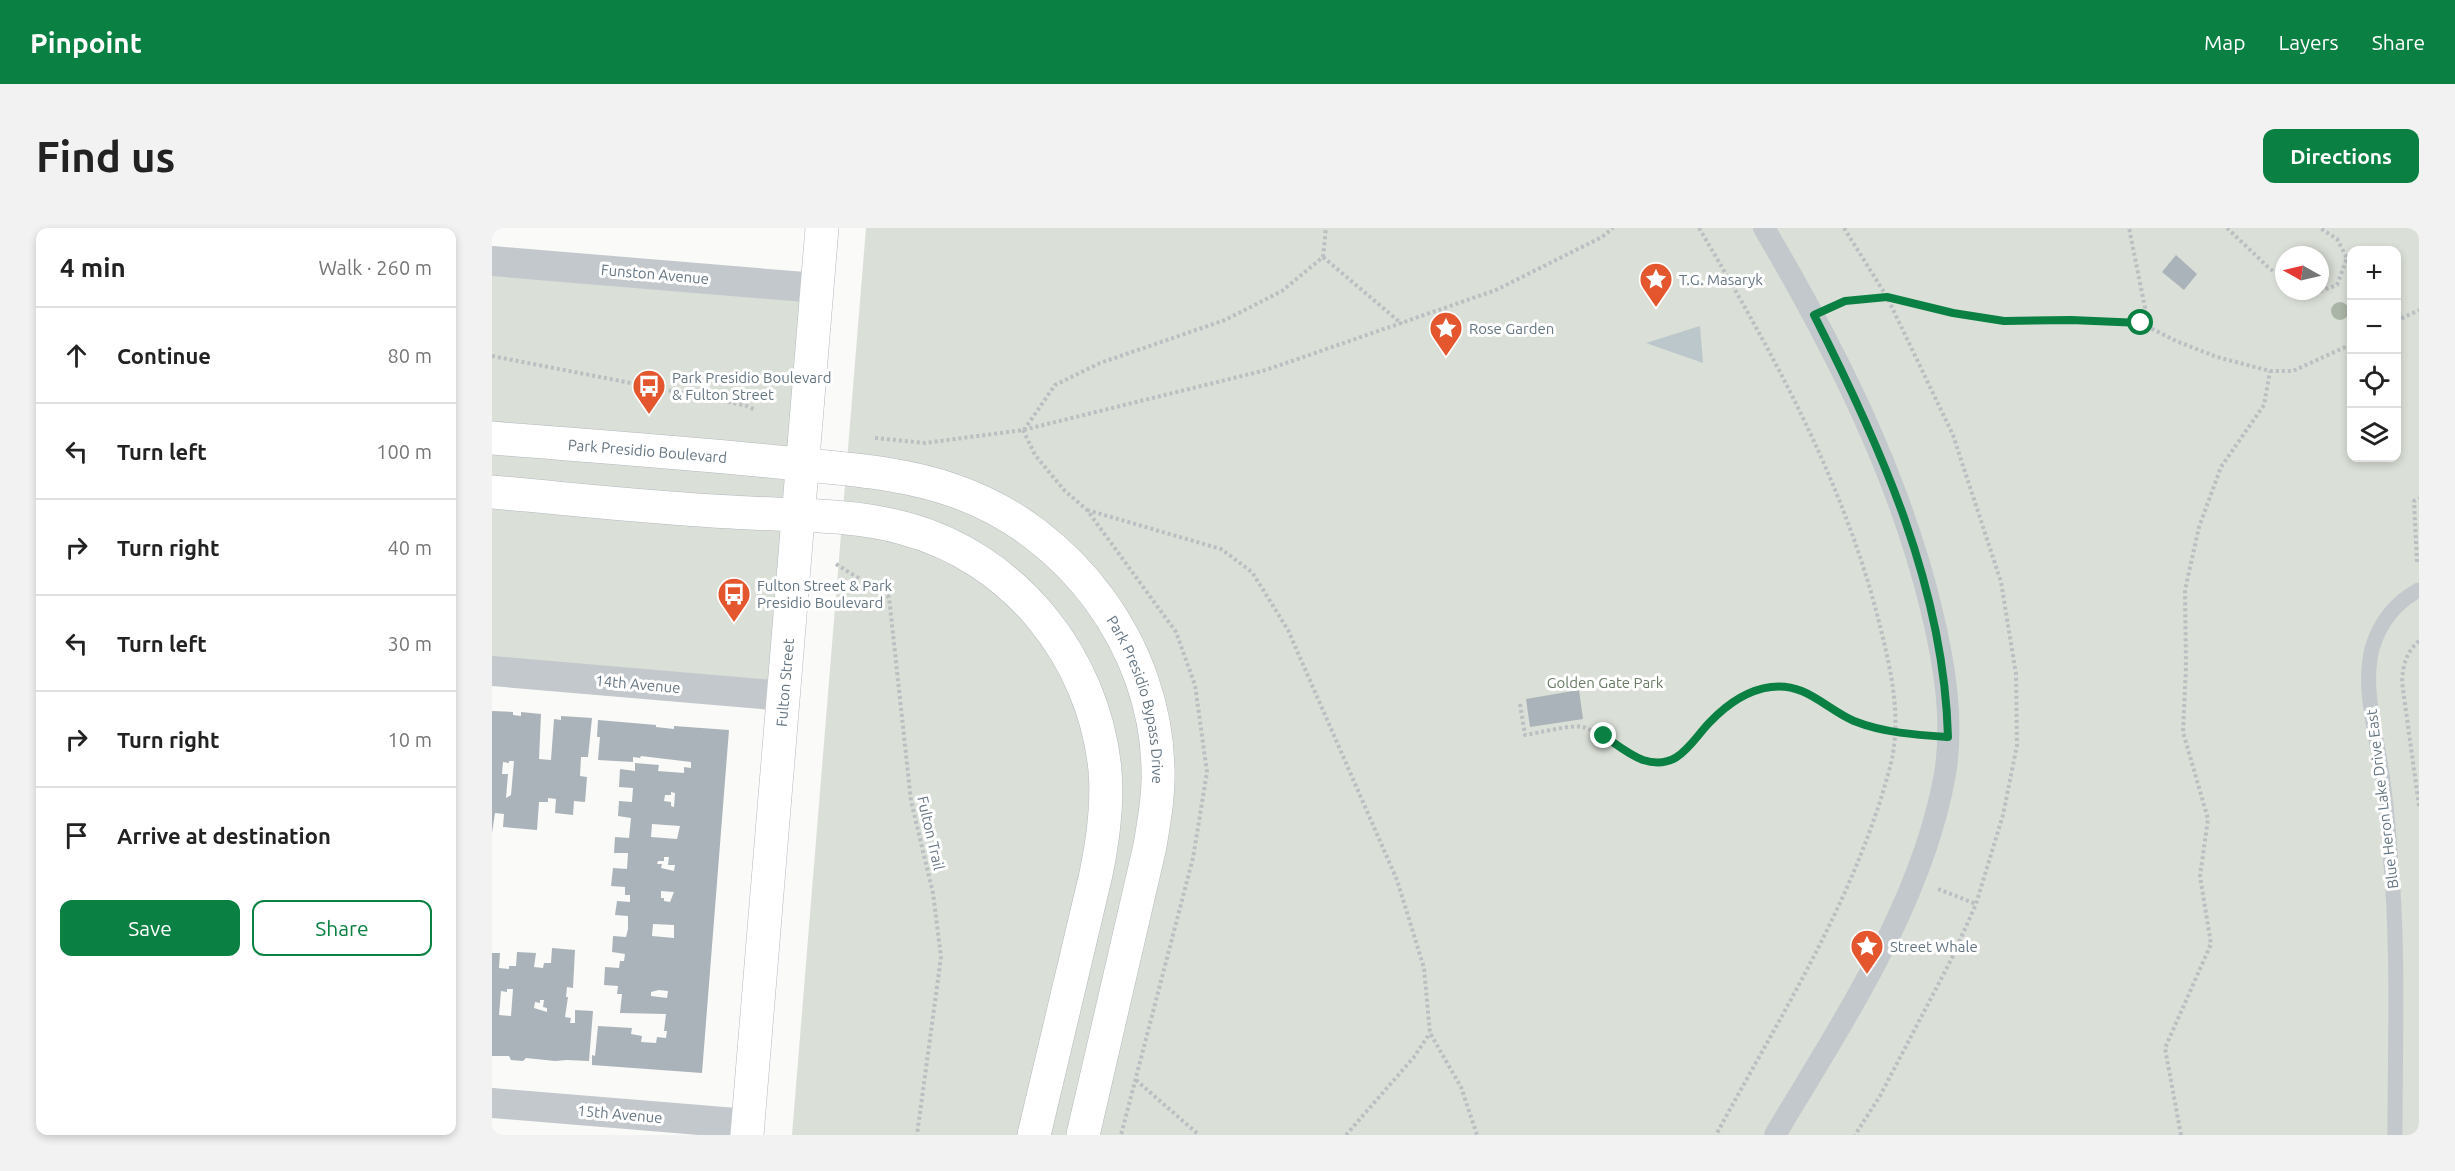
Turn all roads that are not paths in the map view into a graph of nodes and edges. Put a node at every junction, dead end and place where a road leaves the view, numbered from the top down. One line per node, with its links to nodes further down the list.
1 (822, 228): 4 (main road, Fulton Street)
2 (1764, 228): 16 (street)
3 (492, 261): 4 (street, Funston Avenue)
4 (817, 288): 6 (main road, Fulton Street)
5 (492, 438): 6 (main road, Park Presidio Boulevard)
6 (802, 465): 8 (main road, Fulton Street); 15 (main road, Park Presidio Bypass Drive)
7 (492, 492): 8 (main road)
8 (799, 516): 11 (main road, Fulton Street); 14 (main road)
9 (2419, 590): 17 (lane, Blue Heron Lake Drive East)
10 (492, 671): 11 (street, 14th Avenue)
11 (784, 696): 13 (main road, Fulton Street)
12 (492, 1103): 13 (street, 15th Avenue)
13 (748, 1130)
14 (1034, 1135)
15 (1083, 1135)
16 (1775, 1135)
17 (2395, 1135)

